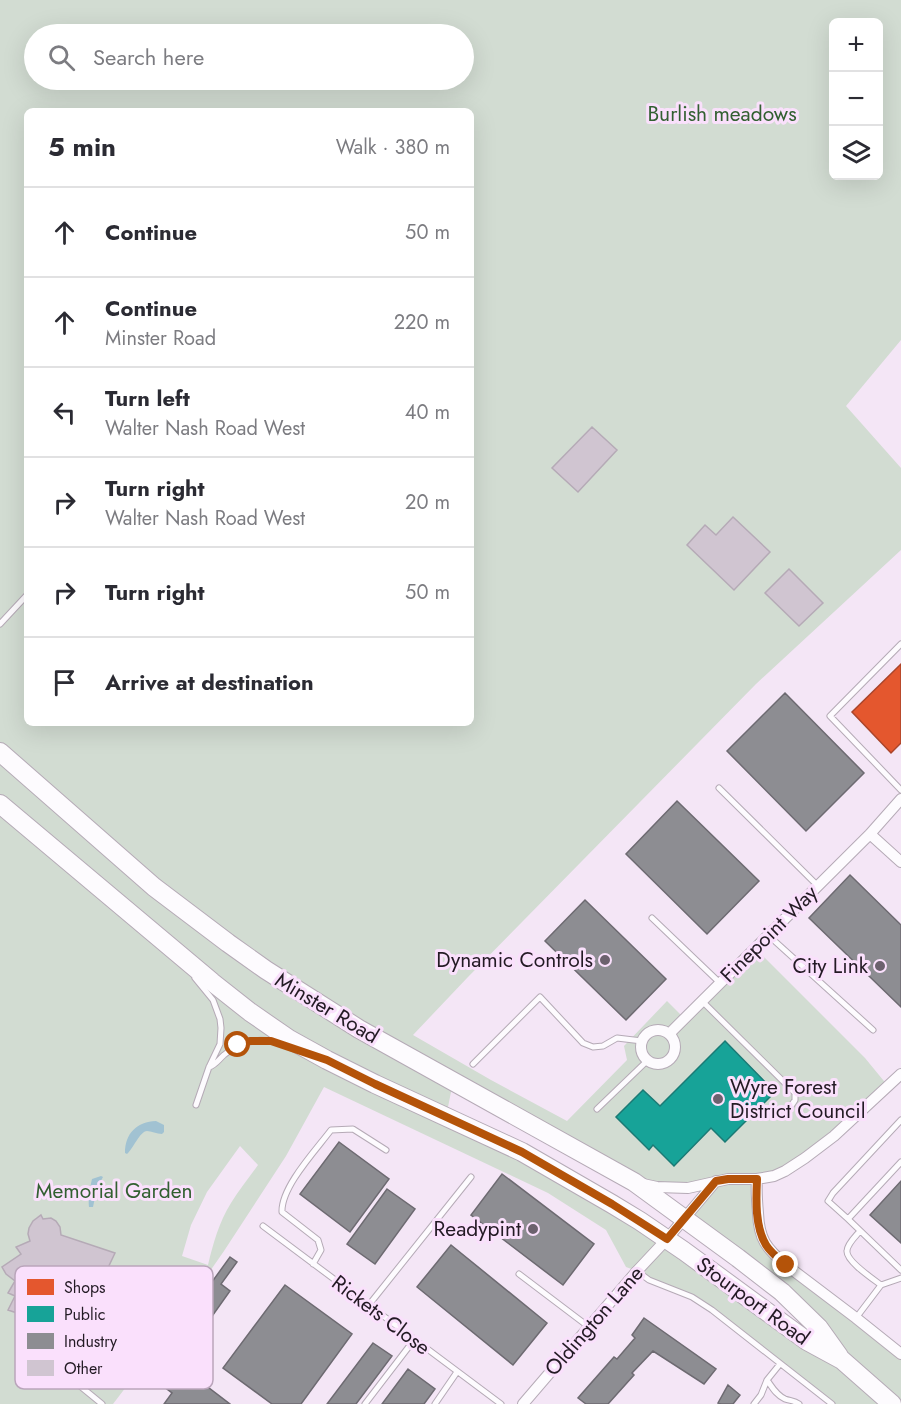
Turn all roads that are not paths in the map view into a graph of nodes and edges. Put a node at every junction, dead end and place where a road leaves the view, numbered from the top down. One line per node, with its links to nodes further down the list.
1 (24, 598): 2 (lane)
2 (0, 624)
3 (901, 644): 6 (lane)
4 (0, 752): 36 (main road, Minster Road)
5 (719, 788): 11 (lane)
6 (901, 790)
7 (901, 799): 9 (street, Finepoint Way)
8 (0, 804): 14 (main road, Minster Road)
9 (870, 834): 10 (street); 11 (street, Finepoint Way)
10 (901, 862)
11 (818, 886): 13 (street, Finepoint Way)
12 (652, 918): 15 (lane)
13 (768, 935): 15 (street, Finepoint Way); 17 (lane)
14 (170, 948): 20 (main road, Minster Road); 23 (lane)
15 (720, 983): 16 (street, Finepoint Way)
16 (702, 1001): 18 (street, Finepoint Way); 26 (lane)
17 (873, 1030)
18 (669, 1034): 19 (street); 21 (street)
19 (642, 1041): 21 (street); 22 (lane)
20 (327, 1060): 23 (lane); 41 (main road, Minster Road)
21 (648, 1060): 29 (lane)
22 (473, 1064)
23 (209, 1067): 27 (lane)
24 (901, 1074): 34 (street)
25 (807, 1090): 26 (lane)
26 (795, 1093): 28 (lane)
27 (196, 1105)
28 (791, 1106)
29 (597, 1110)
30 (901, 1120): 38 (lane)
31 (386, 1150): 42 (lane)
32 (901, 1162): 38 (lane)
33 (471, 1177): 48 (lane)
34 (757, 1179): 35 (street); 49 (street)
35 (716, 1181): 36 (street); 37 (street, Oldington Lane)
36 (634, 1182): 37 (main road, Minster Road)
37 (685, 1219): 41 (street, Oldington Lane); 53 (main road, Stourport Road)
38 (848, 1219): 40 (lane)
39 (263, 1226): 42 (lane, Rickets Close)
40 (860, 1231): 43 (lane); 47 (lane)
41 (667, 1239): 44 (street, Oldington Lane); 53 (main road, Stourport Road)
42 (314, 1264): 48 (lane, Rickets Close)
43 (901, 1270)
44 (637, 1271): 50 (street, Oldington Lane); 54 (lane)
45 (519, 1274): 50 (lane)
46 (901, 1278): 47 (lane)
47 (881, 1285): 49 (lane)
48 (368, 1306): 51 (lane, Rickets Close)
49 (856, 1318): 52 (street)
50 (589, 1327): 63 (street, Oldington Lane)
51 (414, 1340): 55 (lane, Rickets Close); 60 (lane)
52 (901, 1354)
53 (842, 1360): 67 (main road, Stourport Road)
54 (780, 1364): 56 (lane); 66 (lane)
55 (457, 1372): 61 (lane); 62 (lane, Rickets Close)
56 (767, 1380): 64 (lane); 65 (lane)
57 (81, 1389): 58 (lane)
58 (94, 1402): 59 (lane)
59 (102, 1404)
60 (365, 1404)
61 (435, 1404)
62 (501, 1404)
63 (523, 1404)
64 (754, 1404)
65 (799, 1404)
66 (832, 1404)
67 (892, 1404)

